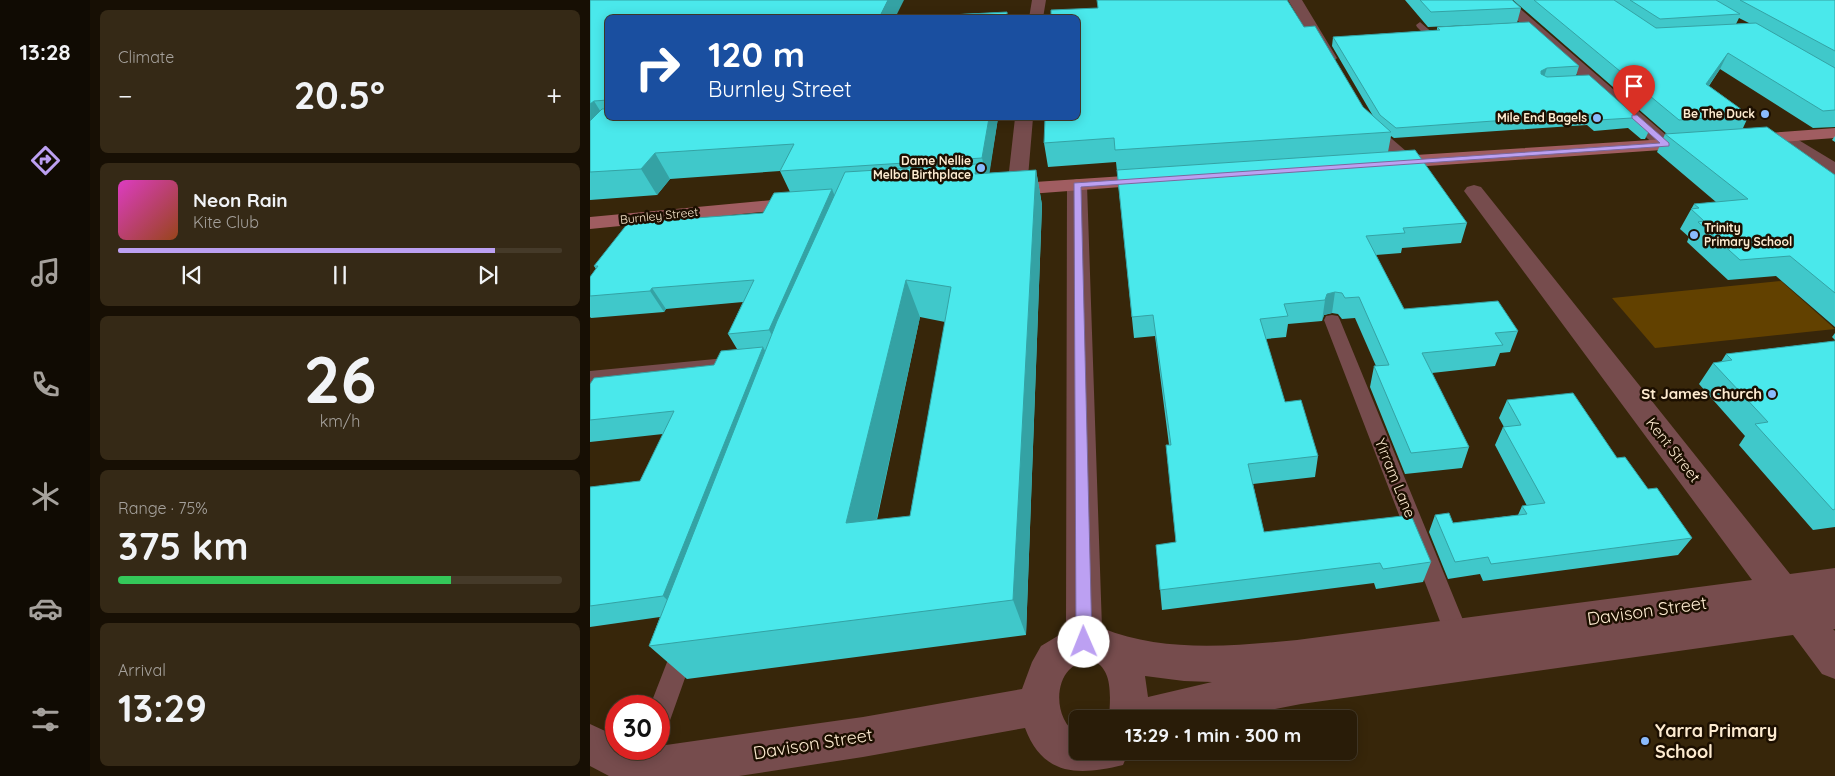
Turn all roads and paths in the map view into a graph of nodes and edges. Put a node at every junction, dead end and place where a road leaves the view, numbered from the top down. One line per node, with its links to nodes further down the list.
1 (1039, 0): 4 (street)
2 (1295, 0): 7 (street)
3 (1502, 0): 5 (street)
4 (1036, 15)
5 (1533, 27): 6 (lane); 8 (street)
6 (1516, 28)
7 (1335, 69)
8 (1593, 80): 9 (lane); 15 (street)
9 (1574, 81)
10 (1355, 103): 17 (street)
11 (1024, 120): 22 (street)
12 (1835, 133): 13 (main road)
13 (1800, 136): 14 (main road); 16 (street)
14 (1781, 137): 15 (main road); 19 (street)
15 (1666, 145): 17 (main road)
16 (1835, 159)
17 (1407, 162): 18 (main road)
18 (1368, 165)
19 (1835, 170)
20 (1174, 178): 21 (main road)
21 (1077, 185): 22 (main road); 35 (street)
22 (1017, 189): 24 (main road)
23 (1474, 190): 33 (street, Kent Street)
24 (988, 191)
25 (824, 202): 26 (main road, Burnley Street)
26 (729, 209): 27 (main road, Burnley Street); 28 (main road, Burnley Street)
27 (590, 211)
28 (590, 223)
29 (1332, 320): 36 (lane, Yirram Lane)
30 (758, 361): 31 (lane)
31 (590, 377)
32 (1835, 584): 33 (street, Davison Street)
33 (1806, 607): 36 (street, Davison Street); 37 (street, Kent Street)
34 (691, 627): 38 (lane)
35 (1100, 648): 36 (street, Davison Street); 39 (street); 40 (street)
36 (1464, 650): 41 (street, Davison Street)
37 (1835, 661)
38 (667, 695)
39 (1041, 705): 44 (street, Davison Street); 45 (street)
40 (1129, 710)
41 (1174, 710)
42 (590, 744): 43 (street, Davison Street)
43 (605, 749)
44 (670, 757)
45 (1093, 763)

